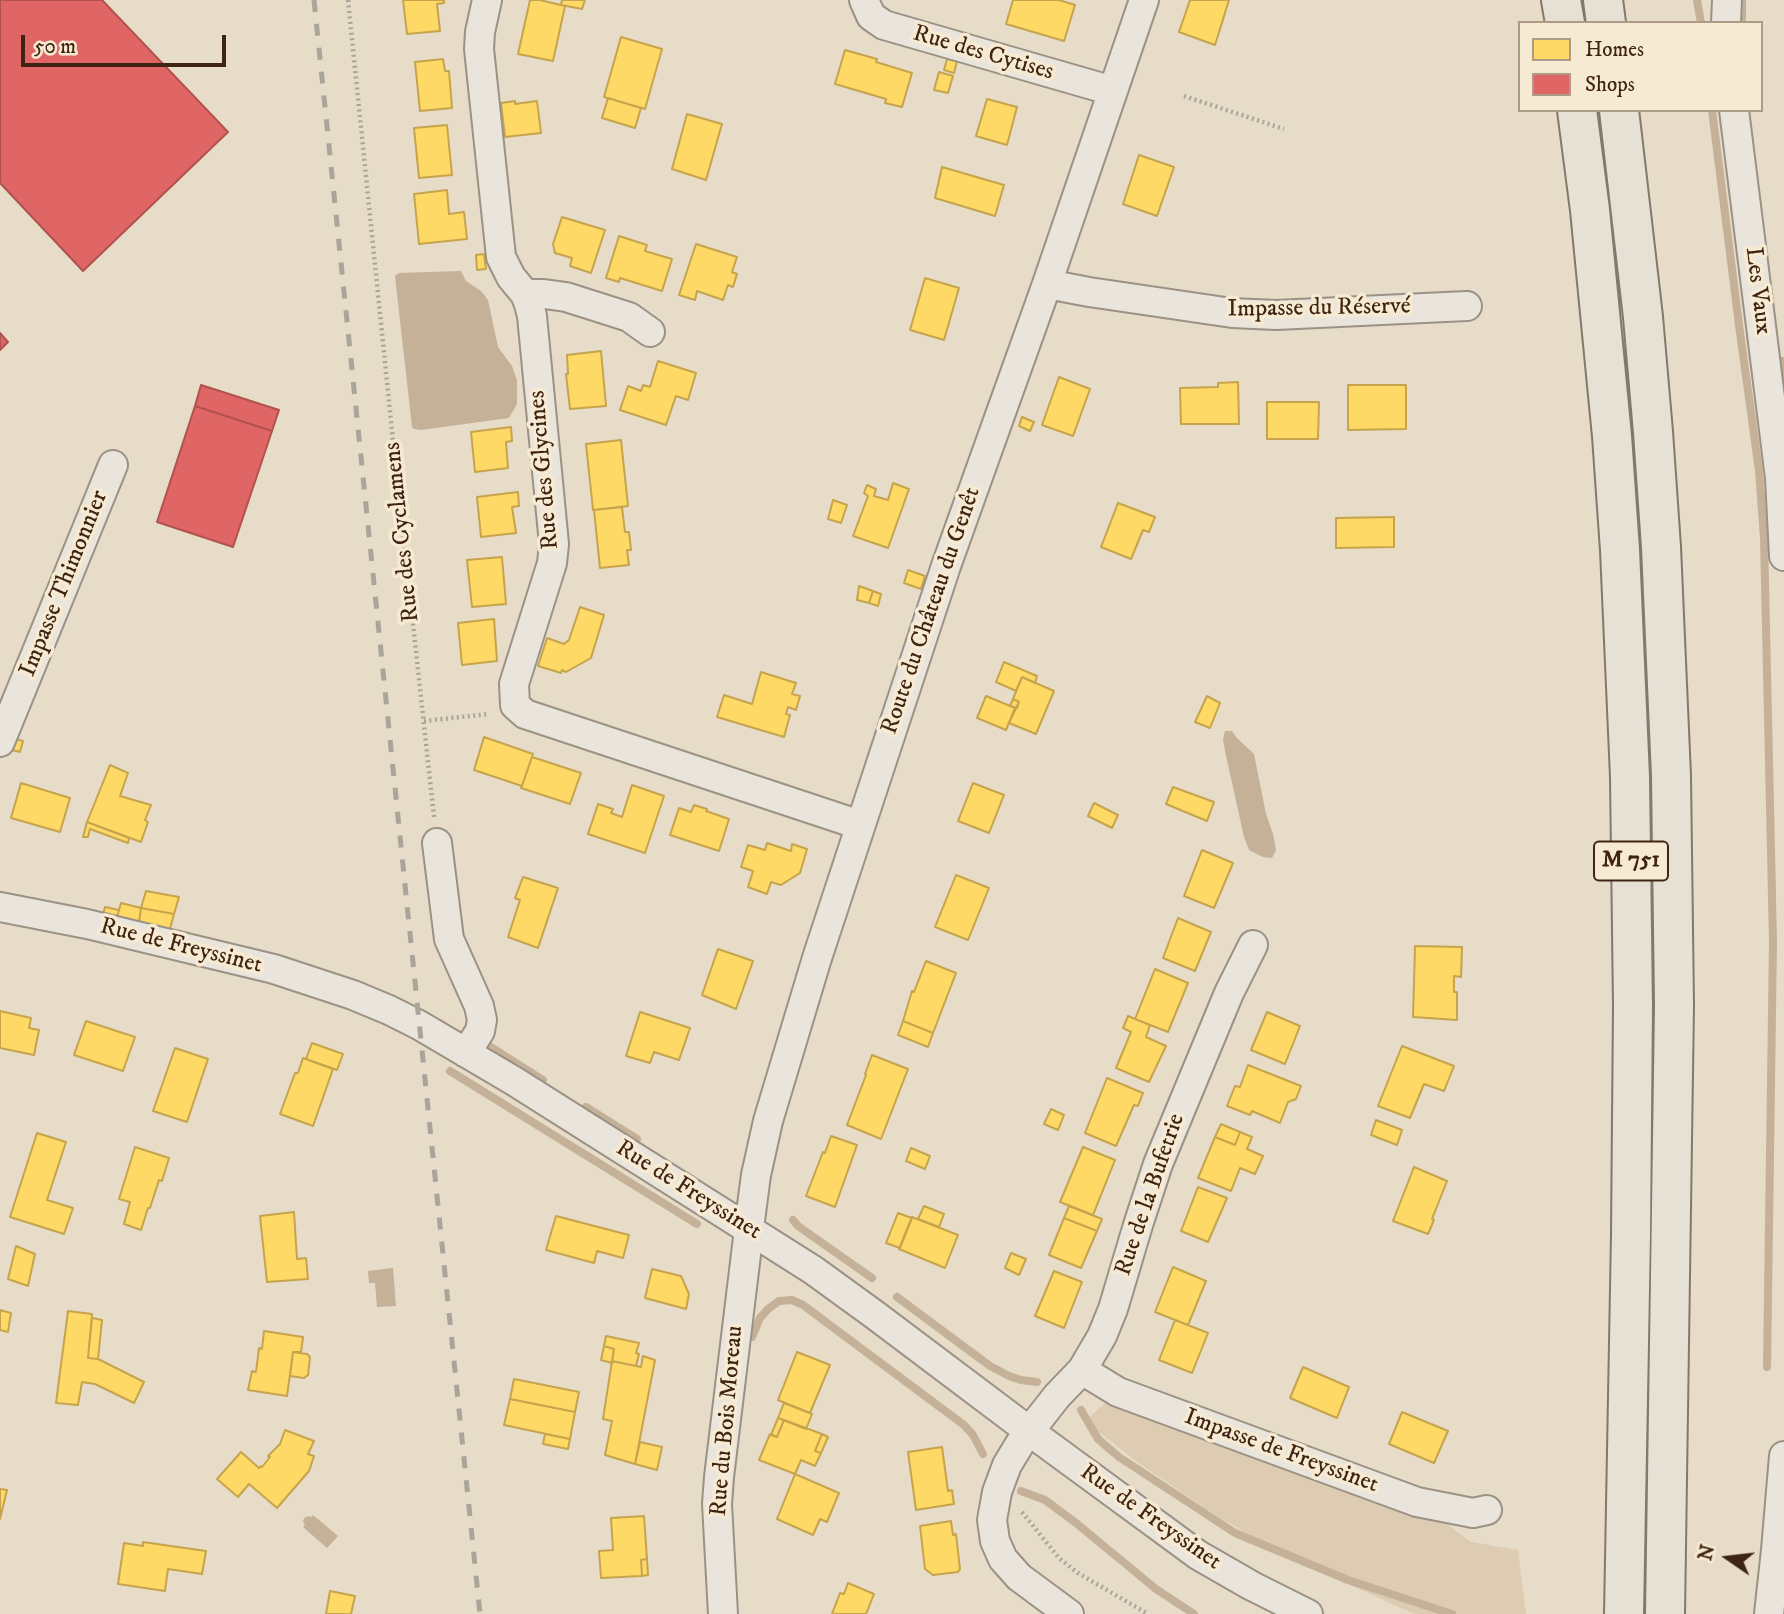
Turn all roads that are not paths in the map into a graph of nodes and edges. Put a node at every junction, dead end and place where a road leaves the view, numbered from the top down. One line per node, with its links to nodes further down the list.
1 (488, 0): 15 (street, Rue des Glycines)
2 (864, 0): 10 (street, Rue des Cytises)
3 (1144, 0): 10 (street, Route du Château du Genêt)
4 (1561, 0): 7 (highway)
5 (1603, 0): 8 (highway)
6 (1727, 0): 9 (street)
7 (1564, 21)
8 (1606, 21)
9 (1726, 21)
10 (1113, 91): 14 (street, Route du Château du Genêt)
11 (1577, 112): 35 (highway, M 751)
12 (1619, 112): 36 (highway, M 751)
13 (1734, 112): 19 (street, Les Vaux)
14 (1047, 284): 16 (street, Impasse du Réservé); 21 (street, Route du Château du Genêt)
15 (525, 294): 17 (street); 21 (street, Rue des Glycines)
16 (1467, 306)
17 (650, 332)
18 (113, 466): 20 (street, Impasse Thimonnier)
19 (1784, 556)
20 (0, 742)
21 (860, 825): 26 (street, Route du Château du Genêt)
22 (437, 843): 25 (street)
23 (0, 907): 25 (street, Rue de Freyssinet)
24 (1252, 945): 27 (street, Rue de la Bufetrie)
25 (466, 1053): 26 (street, Rue de Freyssinet)
26 (749, 1230): 28 (street, Rue de Freyssinet); 32 (street, Rue du Bois Moreau)
27 (1082, 1370): 28 (street, Rue de la Bufetrie); 30 (street, Impasse de Freyssinet)
28 (1029, 1432): 33 (street, Rue de la Bufetrie); 34 (street, Rue de Freyssinet)
29 (1784, 1456): 31 (street)
30 (1487, 1510)
31 (1780, 1551): 37 (street)
32 (723, 1614)
33 (1069, 1614)
34 (1308, 1614)
35 (1624, 1614)
36 (1665, 1614)
37 (1769, 1614)

